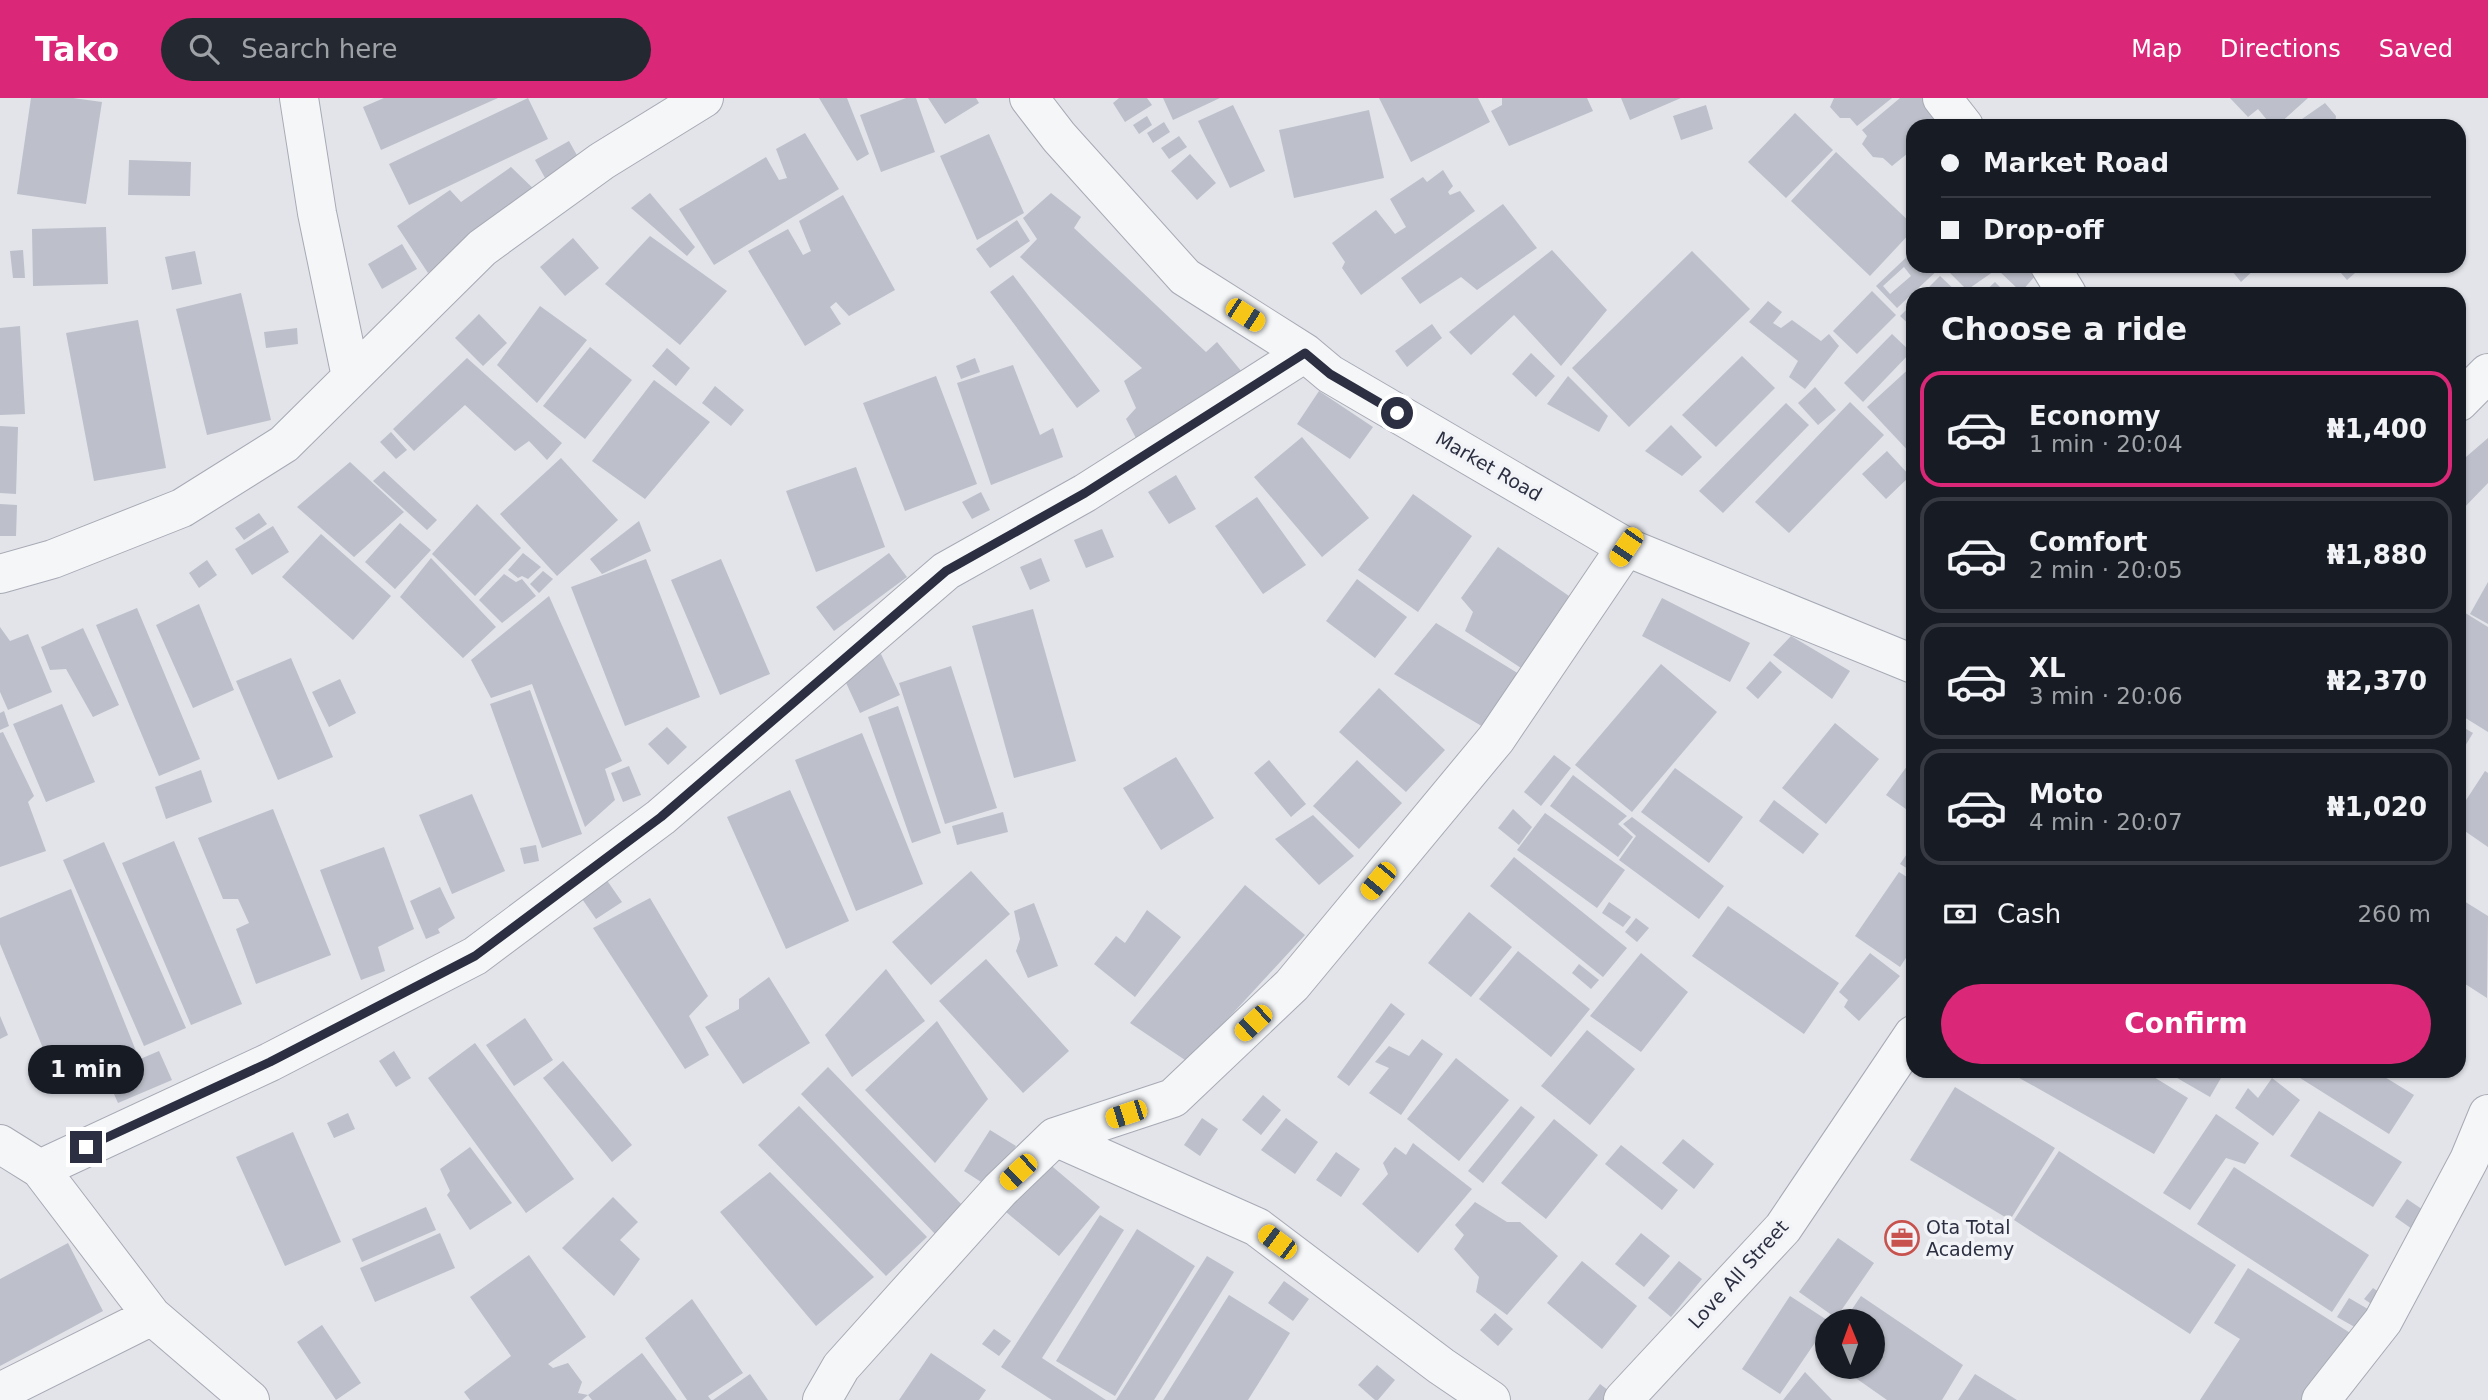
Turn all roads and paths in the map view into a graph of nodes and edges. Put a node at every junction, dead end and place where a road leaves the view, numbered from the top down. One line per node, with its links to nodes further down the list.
1 (299, 98): 8 (street)
2 (704, 98): 8 (street)
3 (1029, 98): 6 (street, Market Road)
4 (1942, 98): 5 (street)
5 (1958, 119)
6 (1305, 353): 10 (street, Market Road); 17 (street)
7 (2488, 373): 9 (street)
8 (351, 377): 11 (street)
9 (2466, 395)
10 (1626, 547): 12 (street, Market Road); 15 (street)
11 (0, 574)
12 (1906, 661)
13 (1906, 1045): 23 (street, Love All Street)
14 (2488, 1114): 24 (street)
15 (1055, 1137): 21 (street); 22 (street)
16 (0, 1144): 17 (street)
17 (40, 1169): 18 (street)
18 (152, 1316): 19 (street); 20 (street)
19 (0, 1392)
20 (250, 1400)
21 (822, 1400)
22 (1491, 1400)
23 (1623, 1400)
24 (2321, 1400)

